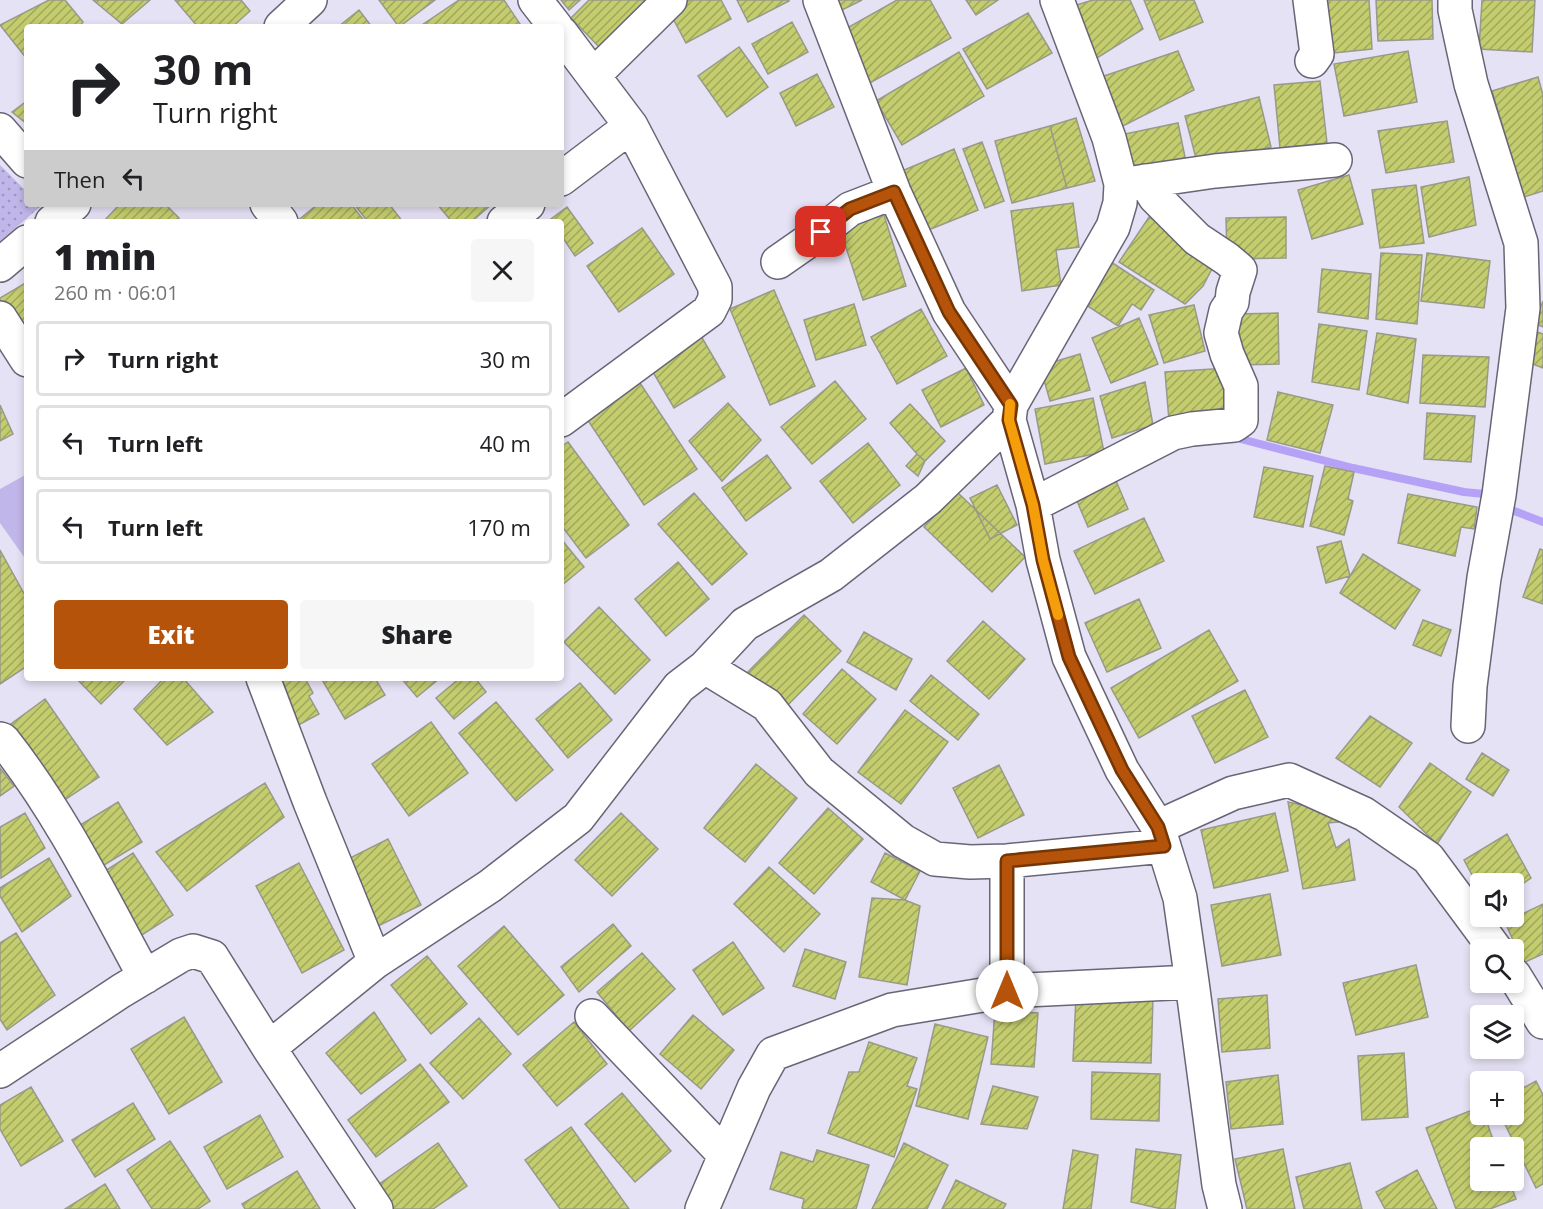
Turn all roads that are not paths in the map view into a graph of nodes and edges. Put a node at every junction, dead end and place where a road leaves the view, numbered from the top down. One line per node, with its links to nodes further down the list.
1 (535, 0): 7 (street)
2 (670, 0): 10 (street)
3 (819, 0): 17 (street)
4 (1057, 0): 16 (street)
5 (1310, 0): 9 (street)
6 (1455, 0): 22 (street)
7 (554, 24)
8 (564, 37): 10 (street)
9 (1312, 61)
10 (594, 75): 11 (street)
11 (631, 126): 15 (street); 29 (street)
12 (0, 130): 13 (street)
13 (24, 158)
14 (1335, 160): 16 (street)
15 (564, 177)
16 (1133, 182): 28 (street); 30 (street)
17 (894, 192): 24 (street); 28 (street)
18 (269, 207): 20 (street)
19 (524, 207): 21 (street)
20 (279, 219)
21 (508, 219)
22 (1529, 229): 33 (street)
23 (24, 245): 25 (street)
24 (778, 262)
25 (0, 265)
26 (0, 318): 27 (street)
27 (24, 355)
28 (1010, 412): 30 (street); 31 (street)
29 (564, 418)
30 (1033, 505): 35 (street)
31 (705, 667): 36 (street); 38 (street)
32 (264, 681): 38 (street)
33 (1468, 726)
34 (0, 739): 39 (street)
35 (1161, 837): 36 (street); 37 (street); 40 (street)
36 (1007, 861): 41 (street)
37 (1488, 939)
38 (375, 962): 45 (street)
39 (145, 977): 45 (street); 46 (street)
40 (1192, 982): 41 (street); 50 (street)
41 (1007, 991): 47 (street)
42 (1524, 991): 44 (street)
43 (592, 1016): 47 (street)
44 (1543, 1022)
45 (269, 1048): 48 (street)
46 (0, 1071)
47 (724, 1154): 49 (street)
48 (376, 1209)
49 (702, 1209)
50 (1224, 1209)

